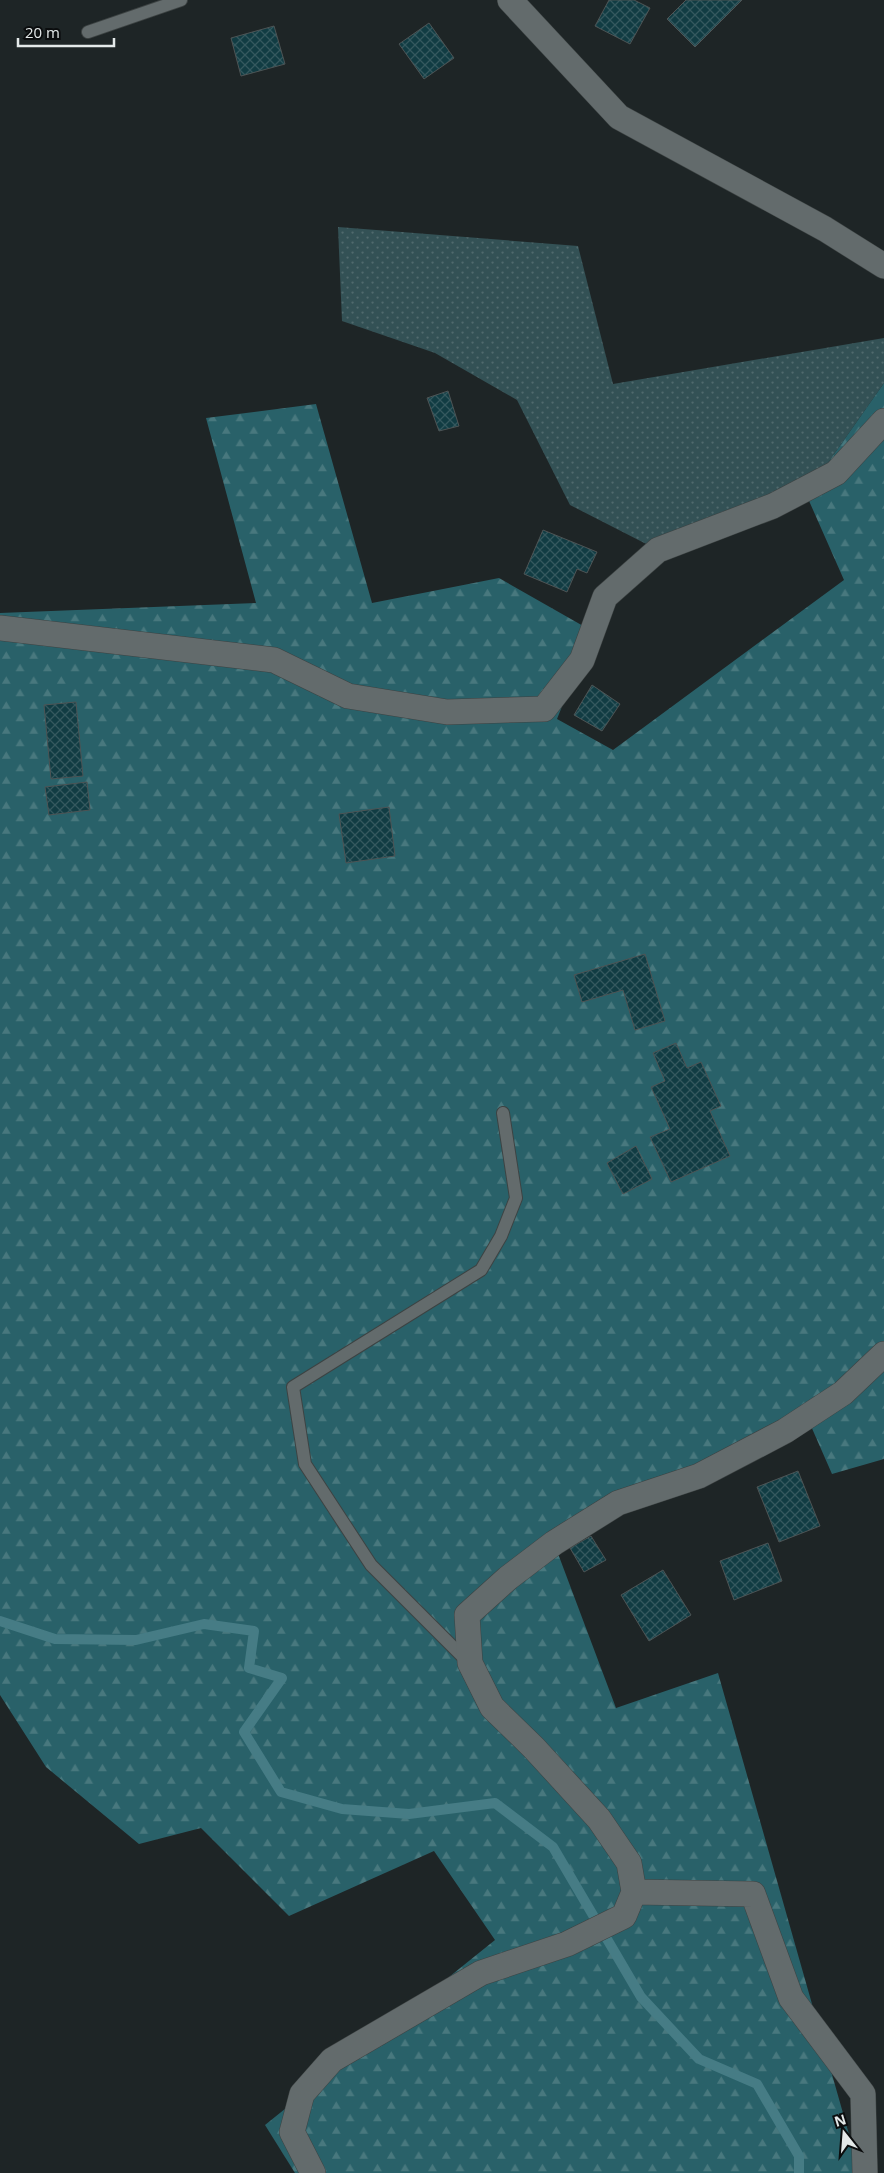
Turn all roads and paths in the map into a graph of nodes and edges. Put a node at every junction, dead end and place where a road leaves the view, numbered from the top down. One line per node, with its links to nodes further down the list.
1 (181, 0): 3 (lane)
2 (510, 0): 4 (street)
3 (88, 32)
4 (884, 266)
5 (884, 421): 6 (street)
6 (0, 628)
7 (503, 1113): 9 (lane)
8 (884, 1354): 9 (street)
9 (470, 1663): 10 (street)
10 (634, 1892): 11 (street); 12 (street)
11 (313, 2173)
12 (865, 2173)

